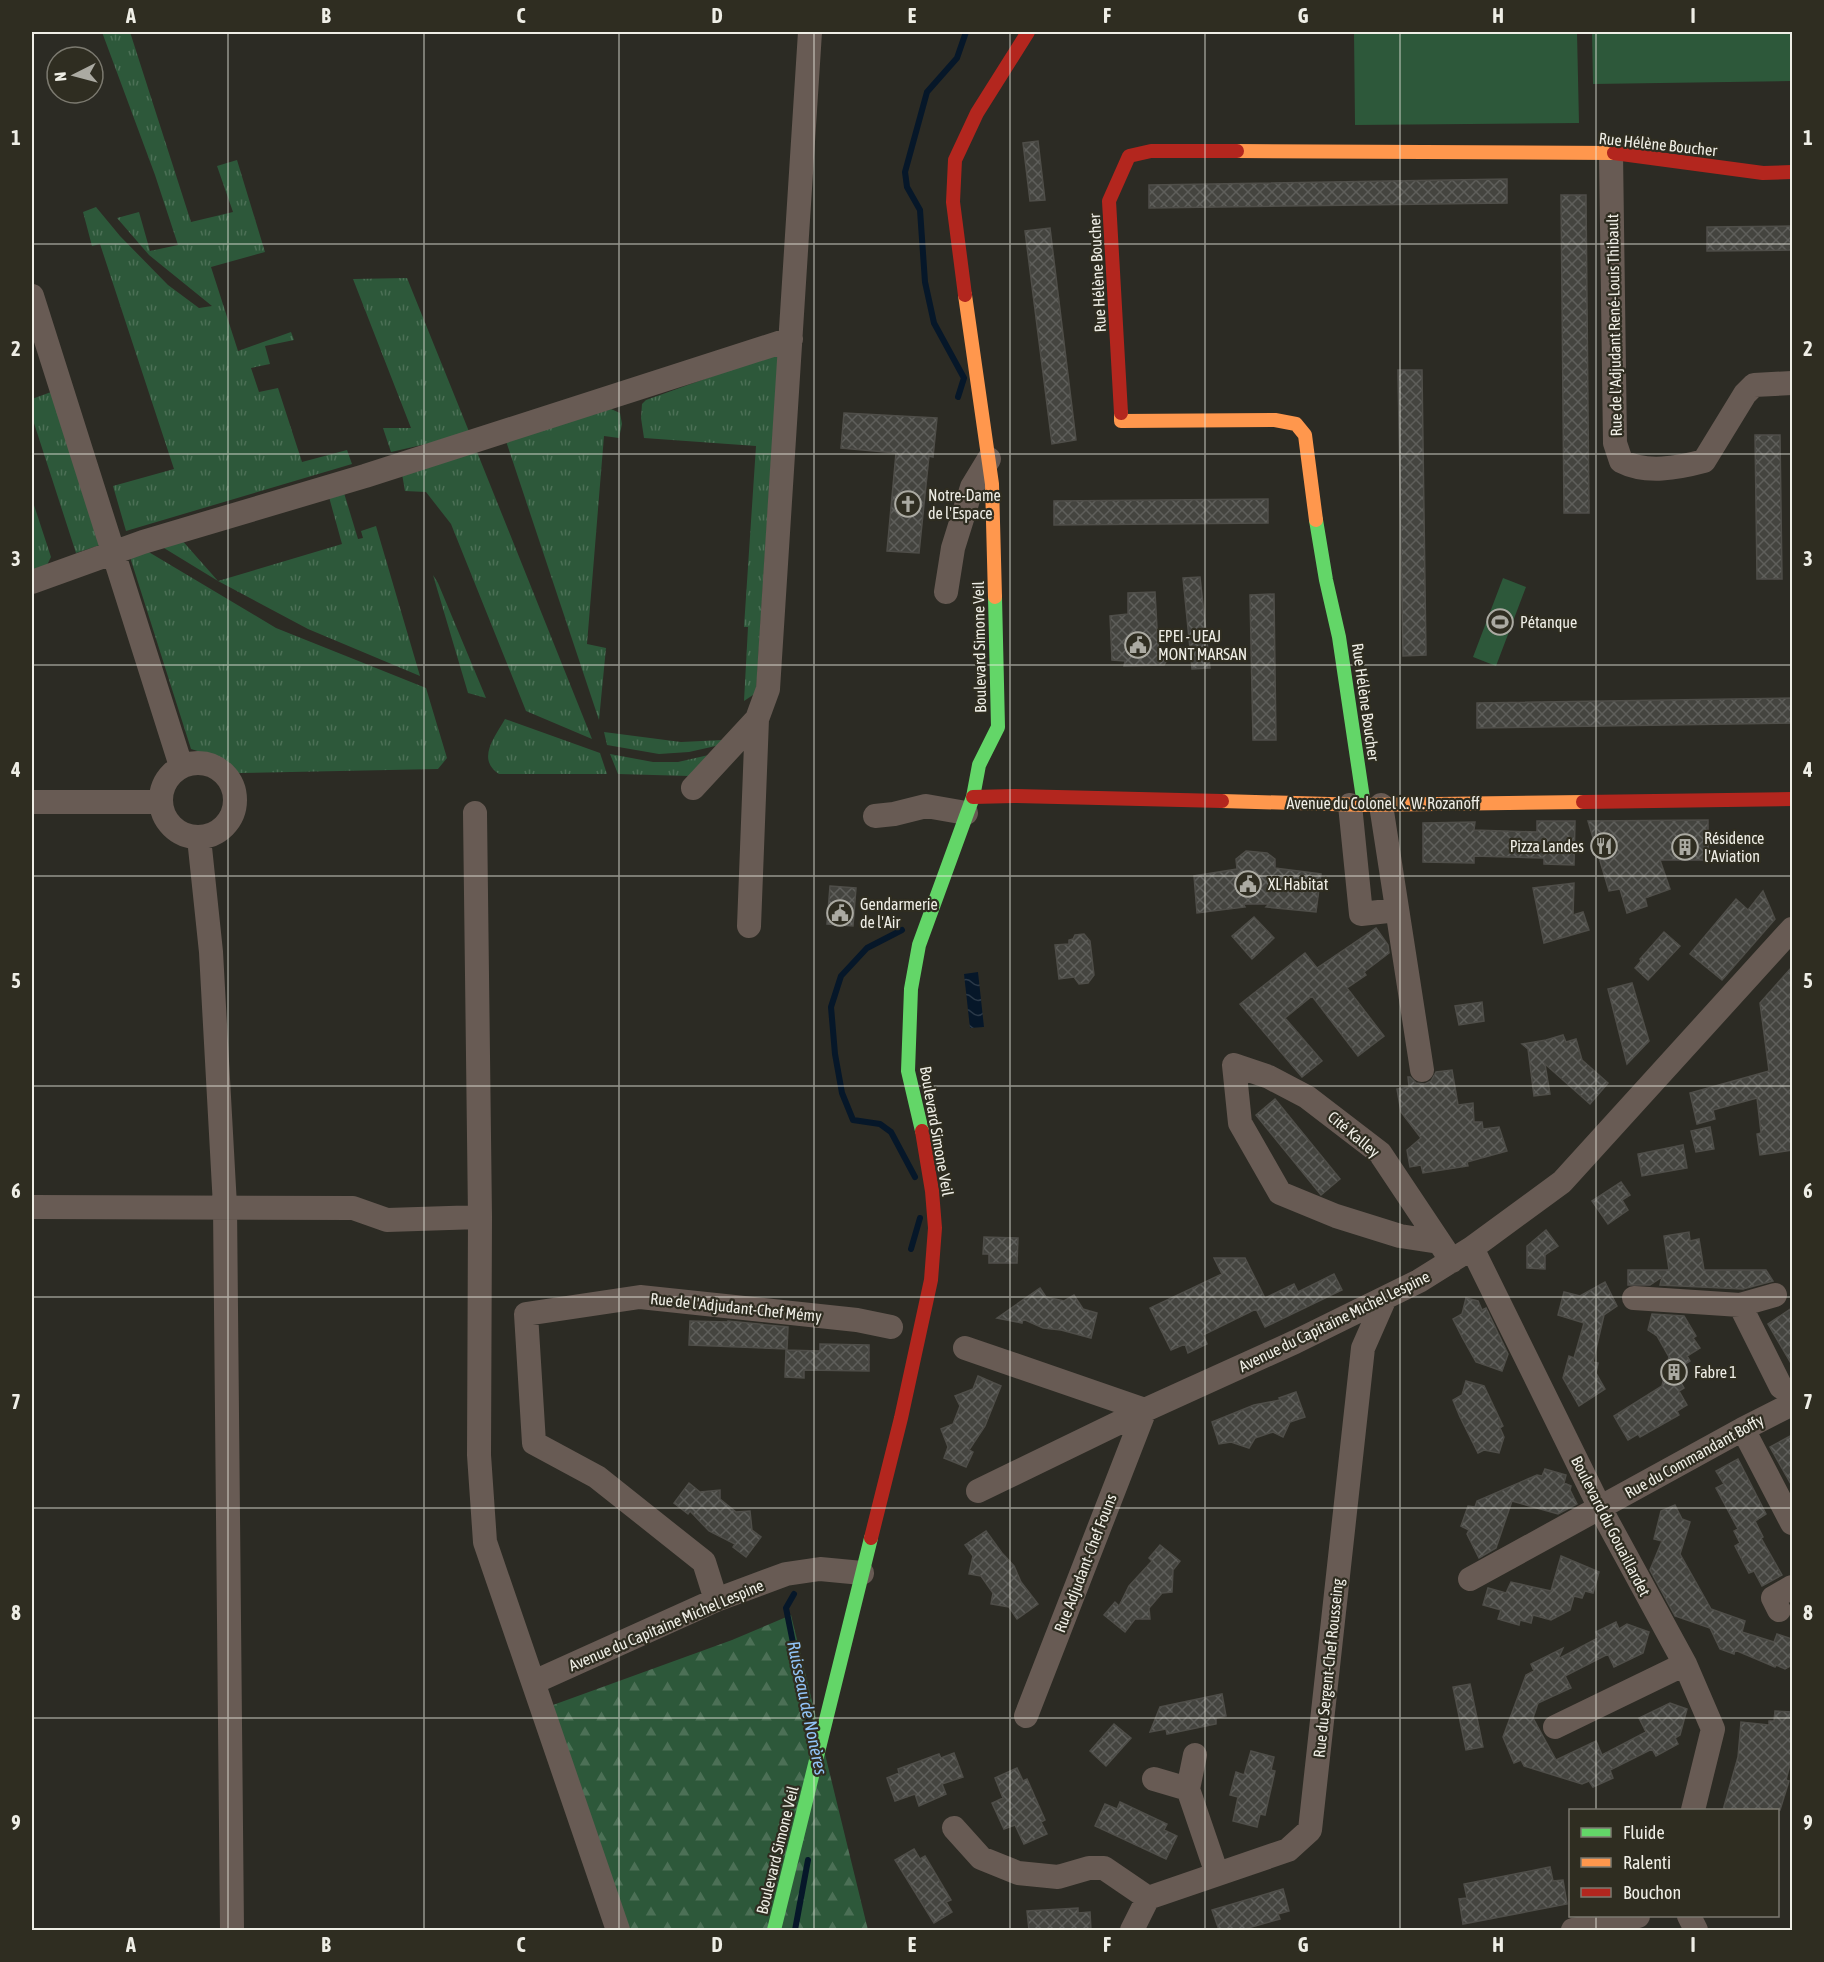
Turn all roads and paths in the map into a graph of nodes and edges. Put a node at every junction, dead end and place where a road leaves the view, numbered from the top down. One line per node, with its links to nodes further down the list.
1 (810, 32): 6 (street)
2 (1028, 32): 8 (street, Boulevard Simone Veil)
3 (1611, 153): 4 (street, Rue Hélène Boucher); 7 (street, Rue de l'Adjudant René-Louis Thibault); 19 (street, Rue Hélène Boucher)
4 (1792, 172)
5 (32, 296): 9 (street)
6 (791, 339): 9 (street); 12 (street)
7 (1792, 383)
8 (989, 459): 11 (street); 18 (street, Boulevard Simone Veil)
9 (114, 551): 10 (street); 13 (street)
10 (32, 582)
11 (946, 592)
12 (757, 719): 14 (street); 24 (street)
13 (182, 766): 17 (street); 22 (street)
14 (693, 788)
15 (1792, 799): 19 (street, Avenue du Colonel K. W. Rozanoff)
16 (32, 802): 17 (street)
17 (161, 802): 22 (street)
18 (970, 805): 19 (street, Avenue du Colonel K. W. Rozanoff); 21 (street, Avenue du Colonel K. W. Rozanoff); 45 (street, Boulevard Simone Veil)
19 (1365, 805): 23 (street); 23 (street)
20 (475, 813): 29 (street)
21 (875, 816)
22 (200, 838): 27 (street)
23 (1397, 910): 26 (street)
24 (749, 926)
25 (1792, 928): 30 (street, Avenue du Capitaine Michel Lespine)
26 (1422, 1070)
27 (225, 1206): 28 (street); 29 (street); 63 (street)
28 (32, 1207)
29 (480, 1217): 64 (street)
30 (1472, 1248): 31 (street, Avenue du Capitaine Michel Lespine); 43 (street, Boulevard du Gouaillardet)
31 (1445, 1251): 31 (street, Cité Kalley); 33 (street, Avenue du Capitaine Michel Lespine)
32 (1775, 1295): 35 (street)
33 (1385, 1298): 40 (street, Avenue du Capitaine Michel Lespine); 59 (street, Rue du Sergent-Chef Rousseing)
34 (1634, 1298): 35 (street)
35 (1740, 1305): 38 (street)
36 (891, 1327): 48 (street, Rue de l'Adjudant-Chef Mémy)
37 (965, 1348): 40 (street)
38 (1792, 1391)
39 (1792, 1404): 41 (street, Rue du Commandant Boffy)
40 (1145, 1410): 42 (street, Avenue du Capitaine Michel Lespine); 52 (street, Rue Adjudant-Chef Founs)
41 (1743, 1429): 43 (street, Rue du Commandant Boffy); 44 (street)
42 (978, 1491)
43 (1600, 1508): 46 (street, Rue du Commandant Boffy); 50 (street, Boulevard du Gouaillardet)
44 (1792, 1523)
45 (862, 1573): 48 (street, Avenue du Capitaine Michel Lespine); 65 (street, Boulevard Simone Veil)
46 (1470, 1579)
47 (1792, 1587): 49 (street)
48 (716, 1600): 51 (street, Avenue du Capitaine Michel Lespine)
49 (1779, 1610)
50 (1685, 1664): 53 (street); 57 (street, Boulevard du Gouaillardet)
51 (543, 1678)
52 (1026, 1716)
53 (1555, 1727)
54 (1195, 1755): 56 (street)
55 (1154, 1779): 56 (street)
56 (1188, 1789): 59 (street)
57 (1693, 1809)
58 (954, 1828): 60 (street)
59 (1217, 1874): 60 (street, Rue du Sergent-Chef Rousseing)
60 (1148, 1898): 66 (street)
61 (1631, 1917): 62 (street)
62 (1582, 1924)
63 (232, 1930)
64 (618, 1930)
65 (774, 1930)
66 (1132, 1930)

